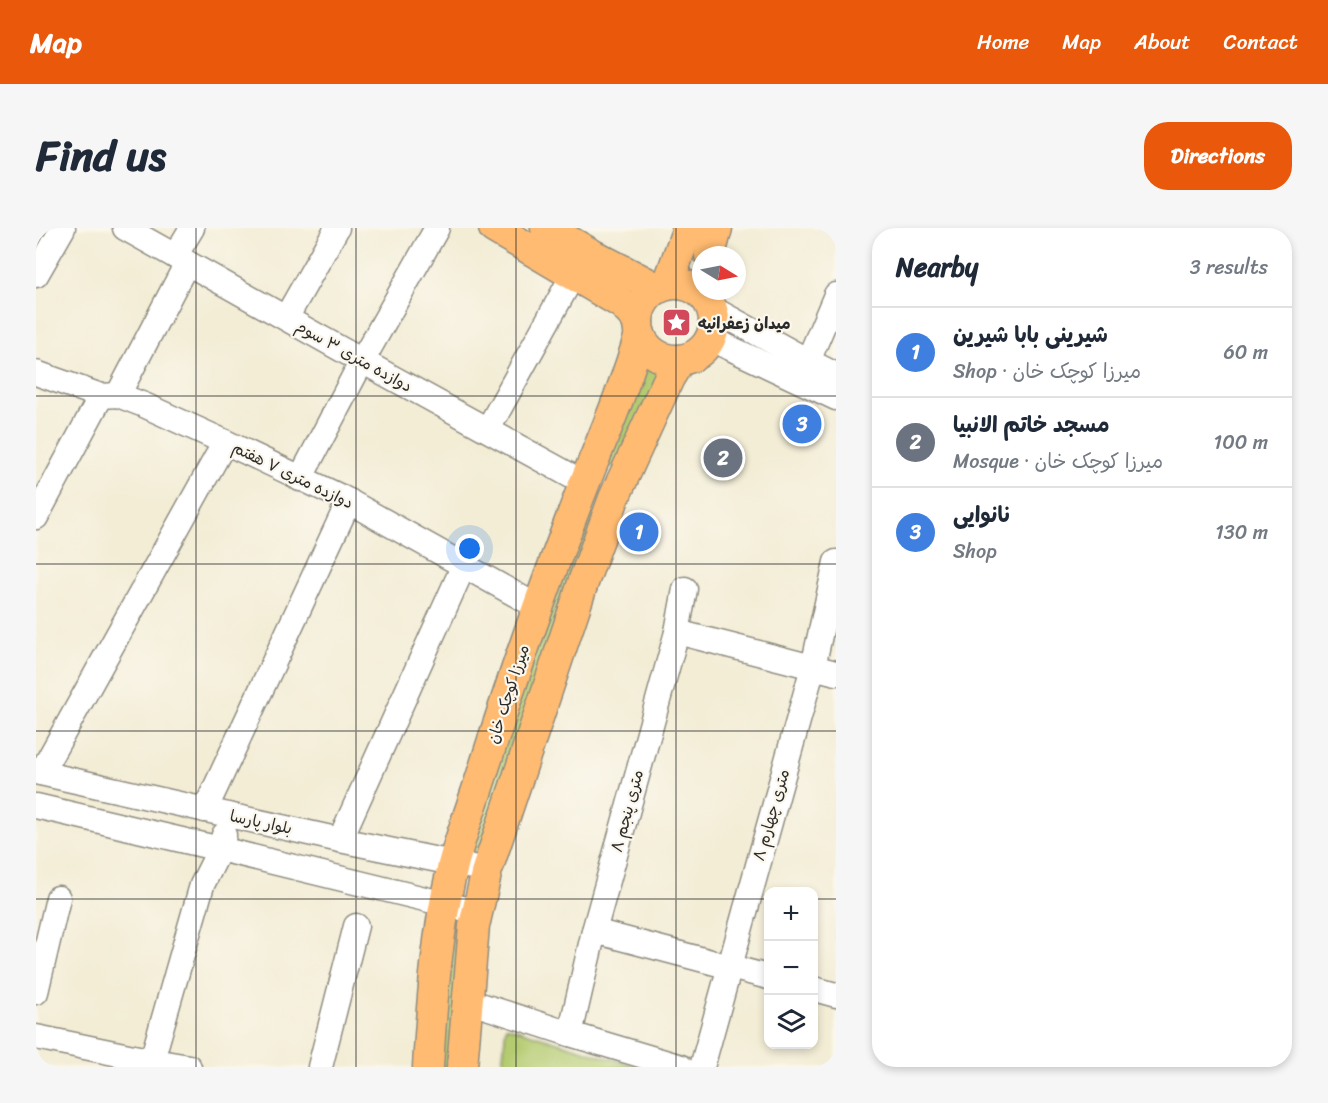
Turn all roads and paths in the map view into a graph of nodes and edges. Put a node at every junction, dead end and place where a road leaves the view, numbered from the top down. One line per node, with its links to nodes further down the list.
1 (63, 228): 12 (street)
2 (125, 228): 11 (street, دوازده متری ۳ سوم)
3 (192, 228): 11 (street)
4 (337, 228): 19 (street)
5 (436, 228): 23 (street)
6 (494, 228): 13 (main road)
7 (546, 228): 14 (main road)
8 (688, 228): 14 (main road)
9 (717, 228): 10 (main road)
10 (712, 246)
11 (181, 260): 19 (street, دوازده متری ۳ سوم); 27 (street)
12 (36, 275)
13 (573, 275): 20 (main road); 29 (street)
14 (662, 286): 15 (main road); 20 (main road)
15 (692, 286)
16 (836, 295): 24 (street)
17 (707, 300): 21 (main road)
18 (709, 300): 24 (street)
19 (286, 318): 23 (street, دوازده متری ۳ سوم)
20 (639, 327): 22 (main road); 32 (main road, میرزا کوچک خان)
21 (711, 339): 22 (main road); 28 (street)
22 (680, 360): 49 (main road)
23 (362, 361): 29 (street, دوازده متری ۳ سوم); 31 (street)
24 (808, 362): 26 (street)
25 (36, 373): 27 (street, دوازده متری ۷ هفتم)
26 (836, 375)
27 (109, 395): 30 (street, دوازده متری ۷ هفتم); 34 (street)
28 (836, 398)
29 (488, 429): 32 (street, دوازده متری ۳ سوم)
30 (225, 442): 31 (street, دوازده متری ۷ هفتم); 42 (street)
31 (300, 479): 33 (street, دوازده متری ۷ هفتم)
32 (584, 483): 38 (main road, میرزا کوچک خان)
33 (349, 501): 36 (street, دوازده متری ۷ هفتم); 44 (street)
34 (36, 517)
35 (836, 562): 40 (street, ۸ متری چهارم)
36 (464, 565): 38 (street, دوازده متری ۷ هفتم); 46 (street)
37 (685, 589): 39 (street, ۸ متری پنجم)
38 (538, 607): 48 (main road, میرزا کوچک خان)
39 (677, 632): 40 (street); 54 (street, ۸ متری پنجم)
40 (813, 667): 41 (street); 55 (street, ۸ متری چهارم)
41 (836, 673)
42 (39, 772): 44 (street, بلوار پارسا)
43 (36, 807): 47 (street)
44 (205, 810): 45 (street, بلوار پارسا)
45 (229, 815): 46 (street, بلوار پارسا); 47 (street)
46 (340, 840): 48 (street, بلوار پارسا)
47 (220, 849): 51 (street); 63 (street)
48 (454, 863): 49 (street, بلوار پارسا); 51 (main road, میرزا کوچک خان)
49 (487, 870): 52 (main road)
50 (58, 898): 58 (street)
51 (445, 904): 52 (street); 66 (main road, میرزا کوچک خان)
52 (478, 912): 60 (main road)
53 (356, 926): 65 (street)
54 (594, 931): 55 (street); 61 (street, ۸ متری پنجم)
55 (729, 967): 56 (street); 69 (street, ۸ متری چهارم)
56 (764, 976)
57 (818, 990): 59 (street)
58 (36, 992)
59 (836, 995)
60 (468, 1001): 61 (street); 67 (main road)
61 (570, 1034): 68 (street)
62 (36, 1037): 63 (street)
63 (152, 1064): 64 (street)
64 (189, 1067)
65 (320, 1067)
66 (428, 1067)
67 (462, 1067)
68 (681, 1067)
69 (702, 1067)

